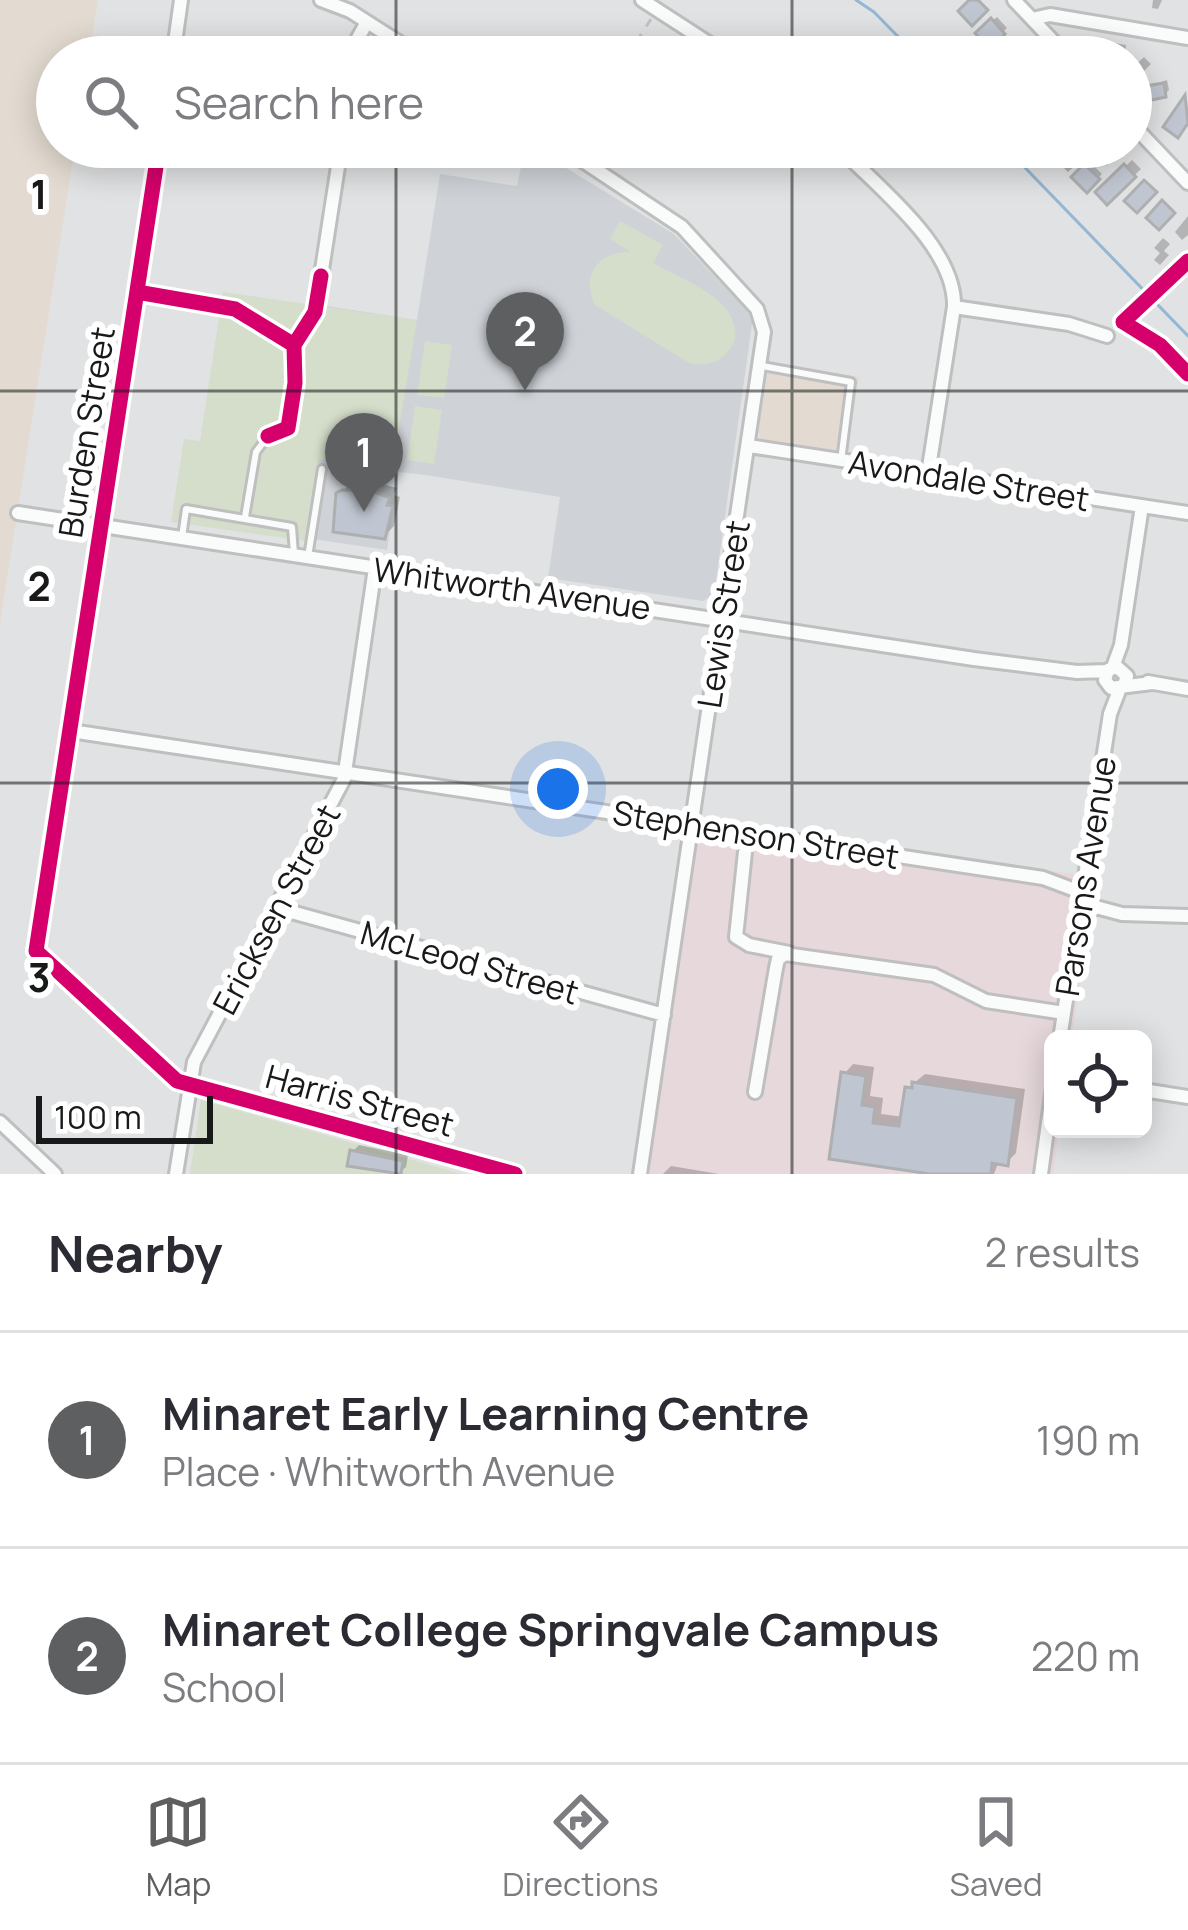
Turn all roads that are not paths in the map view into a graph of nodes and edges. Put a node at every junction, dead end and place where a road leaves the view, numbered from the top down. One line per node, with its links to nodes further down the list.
1 (182, 0): 8 (street)
2 (321, 0): 6 (street)
3 (642, 0): 11 (street)
4 (1014, 0): 5 (street)
5 (1032, 19): 7 (street); 12 (street)
6 (367, 22): 9 (street); 10 (street)
7 (1084, 23): 13 (street); 14 (street)
8 (176, 36)
9 (359, 36)
10 (389, 36)
11 (698, 36)
12 (1049, 36)
13 (1054, 36)
14 (1188, 38)
15 (1152, 145): 20 (street)
16 (156, 168): 34 (street, Burden Street)
17 (338, 168): 21 (street)
18 (594, 168): 24 (street, Lewis Street)
19 (858, 168): 22 (street)
20 (1188, 183)
21 (321, 276)
22 (954, 308): 23 (street); 29 (street)
23 (1107, 336)
24 (762, 366): 26 (street, Lewis Street); 27 (lane)
25 (268, 436): 33 (lane)
26 (749, 446): 27 (street, Avondale Street); 38 (street, Lewis Street)
27 (841, 460): 29 (street, Avondale Street)
28 (322, 469): 36 (lane)
29 (928, 474): 30 (street, Avondale Street)
30 (1142, 506): 32 (street, Avondale Street); 39 (street, Parsons Avenue)
31 (18, 513): 34 (street, Whitworth Avenue)
32 (1188, 514)
33 (245, 517): 35 (lane); 36 (lane)
34 (102, 525): 35 (street, Whitworth Avenue); 41 (street, Burden Street)
35 (182, 537): 36 (street, Whitworth Avenue)
36 (301, 556): 37 (street, Whitworth Avenue)
37 (375, 568): 38 (street, Whitworth Avenue); 42 (street, Ericksen Street)
38 (723, 619): 39 (street, Whitworth Avenue); 43 (street, Lewis Street)
39 (1116, 678): 40 (street, Whitworth Avenue); 45 (street, Parsons Avenue)
40 (1188, 689)
41 (70, 730): 42 (street, Stephenson Street); 52 (street, Burden Street)
42 (345, 772): 43 (street, Stephenson Street); 46 (street, Ericksen Street)
43 (692, 824): 45 (street, Stephenson Street); 50 (street, Lewis Street)
44 (745, 852): 48 (street)
45 (1082, 898): 47 (street, Stephenson Street); 49 (street, Parsons Avenue)
46 (277, 908): 50 (street, McLeod Street); 52 (street, Ericksen Street)
47 (1188, 916)
48 (790, 953): 49 (street); 54 (street)
49 (1064, 1013): 51 (street, Parsons Avenue)
50 (664, 1015): 61 (street, Lewis Street)
51 (1061, 1030)
52 (189, 1084): 59 (street, Ericksen Street); 60 (street, Harris Street)
53 (1152, 1091): 55 (street)
54 (755, 1092)
55 (1188, 1097)
56 (0, 1122): 58 (street)
57 (1046, 1138): 62 (street)
58 (56, 1174)
59 (176, 1174)
60 (515, 1174)
61 (640, 1174)
62 (1041, 1174)

